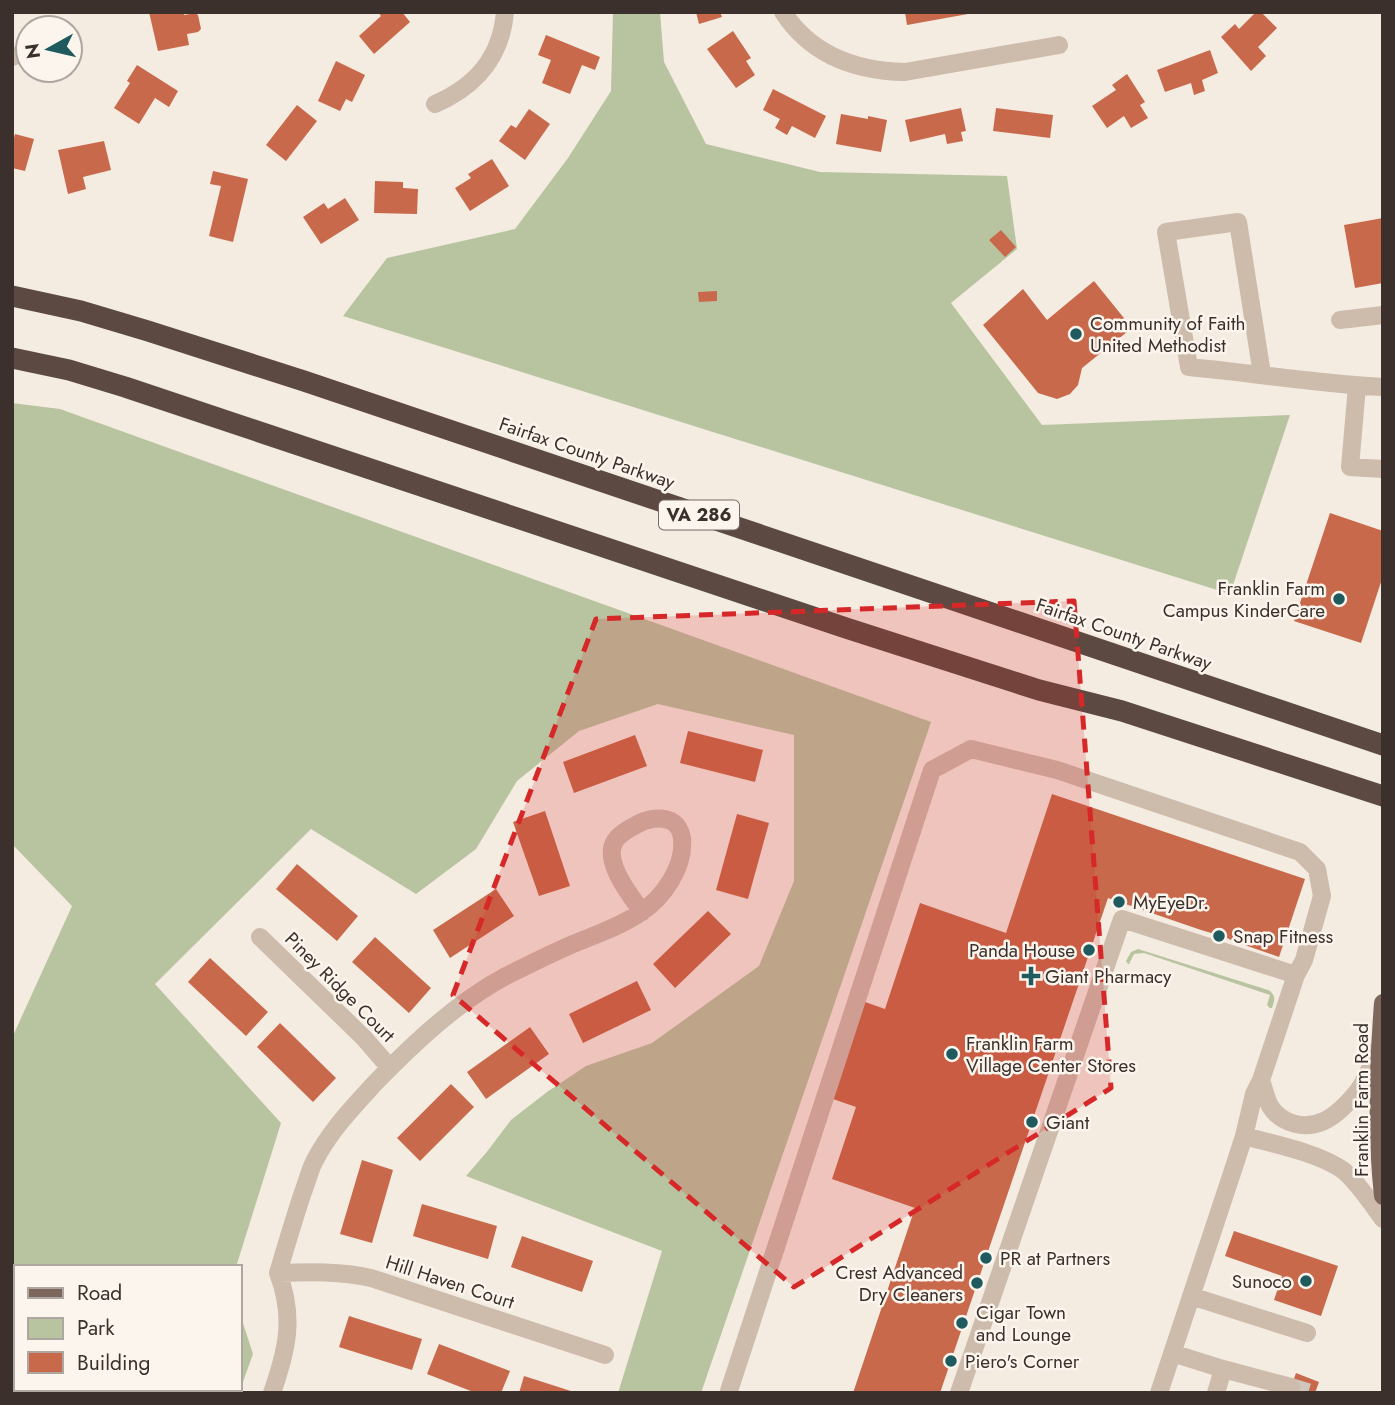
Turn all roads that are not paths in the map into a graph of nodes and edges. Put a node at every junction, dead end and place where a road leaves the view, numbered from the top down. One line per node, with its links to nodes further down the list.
1 (505, 12): 4 (street)
2 (783, 12): 3 (street)
3 (1059, 45)
4 (435, 104)
5 (12, 296): 13 (highway, Fairfax County Parkway / VA 286)
6 (1383, 315): 7 (street)
7 (1340, 320)
8 (12, 358): 14 (highway)
9 (1262, 374): 9 (street); 10 (street)
10 (1357, 386): 11 (street); 12 (street)
11 (1383, 387)
12 (1383, 469)
13 (1383, 745)
14 (1383, 796)
15 (642, 912): 15 (street); 20 (street)
16 (260, 937): 20 (street, Piney Ridge Court)
17 (1296, 975): 21 (street); 32 (street); 34 (street)
18 (1383, 1003): 19 (main road, Franklin Farm Road)
19 (1379, 1048): 21 (street); 23 (main road, Franklin Farm Road)
20 (390, 1068): 25 (street)
21 (1261, 1080): 22 (street)
22 (1244, 1136): 24 (street); 26 (street)
23 (1383, 1196)
24 (1383, 1219)
25 (278, 1273): 29 (street, Hill Haven Court); 33 (street)
26 (1191, 1296): 27 (street); 28 (street)
27 (1307, 1333)
28 (1172, 1353): 30 (street); 35 (street)
29 (605, 1355)
30 (1223, 1369): 31 (street); 36 (street)
31 (1291, 1387)
32 (730, 1392)
33 (272, 1393)
34 (959, 1393)
35 (1158, 1393)
36 (1216, 1393)

